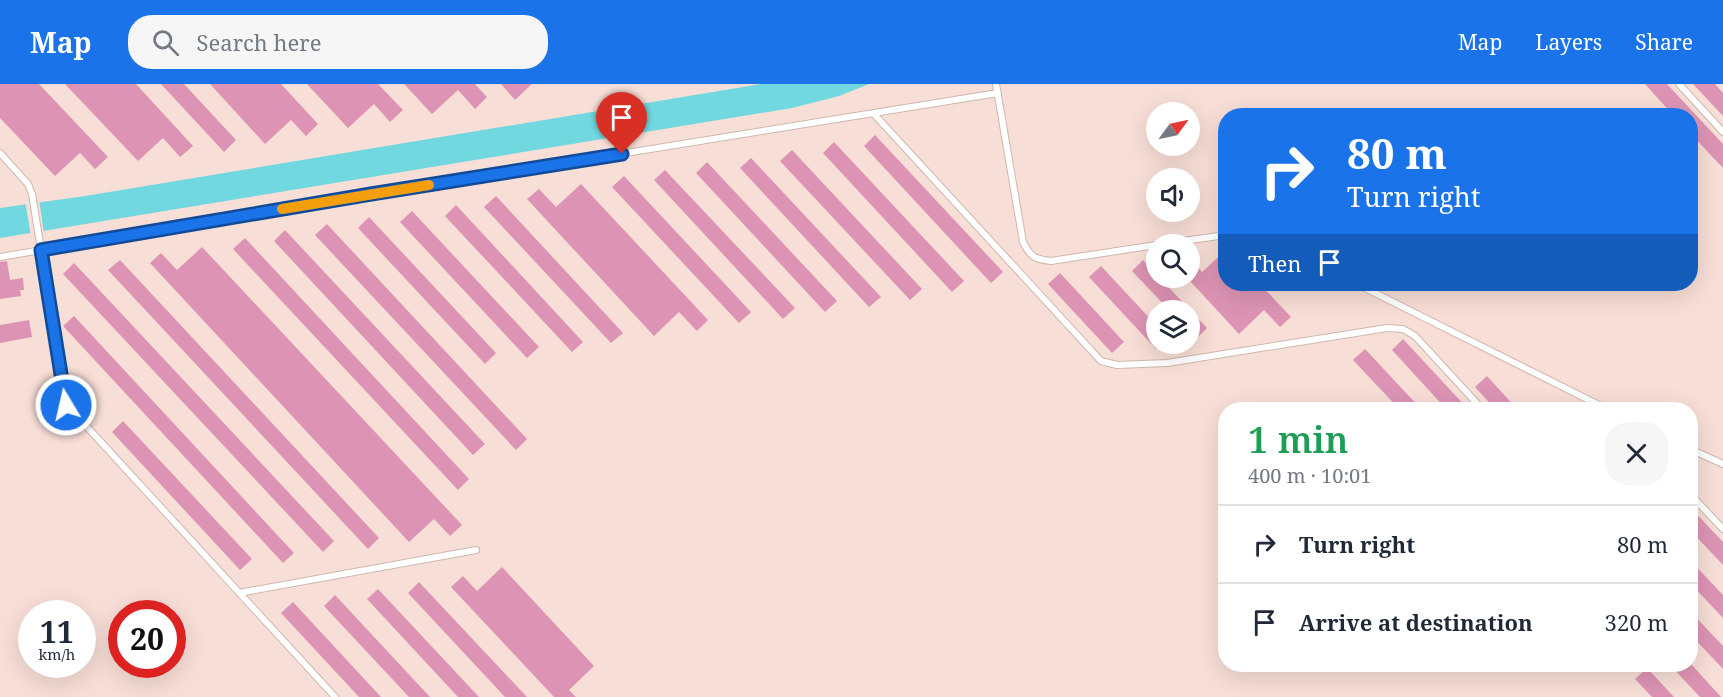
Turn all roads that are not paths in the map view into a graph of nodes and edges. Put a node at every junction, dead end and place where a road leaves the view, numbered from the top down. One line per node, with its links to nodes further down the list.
1 (996, 84): 3 (lane)
2 (1679, 84): 5 (lane)
3 (998, 93): 4 (lane); 9 (lane)
4 (873, 113): 10 (lane); 13 (lane)
5 (1723, 132)
6 (0, 153): 10 (lane)
7 (1218, 236): 8 (lane)
8 (1200, 239)
9 (1146, 247)
10 (41, 250): 11 (lane); 20 (lane)
11 (0, 257)
12 (1371, 291): 14 (lane)
13 (1476, 402)
14 (1593, 402)
15 (1698, 453): 16 (lane)
16 (1723, 464)
17 (1698, 502): 18 (lane)
18 (1723, 529)
19 (476, 550): 20 (lane)
20 (239, 593): 21 (lane)
21 (335, 697)

